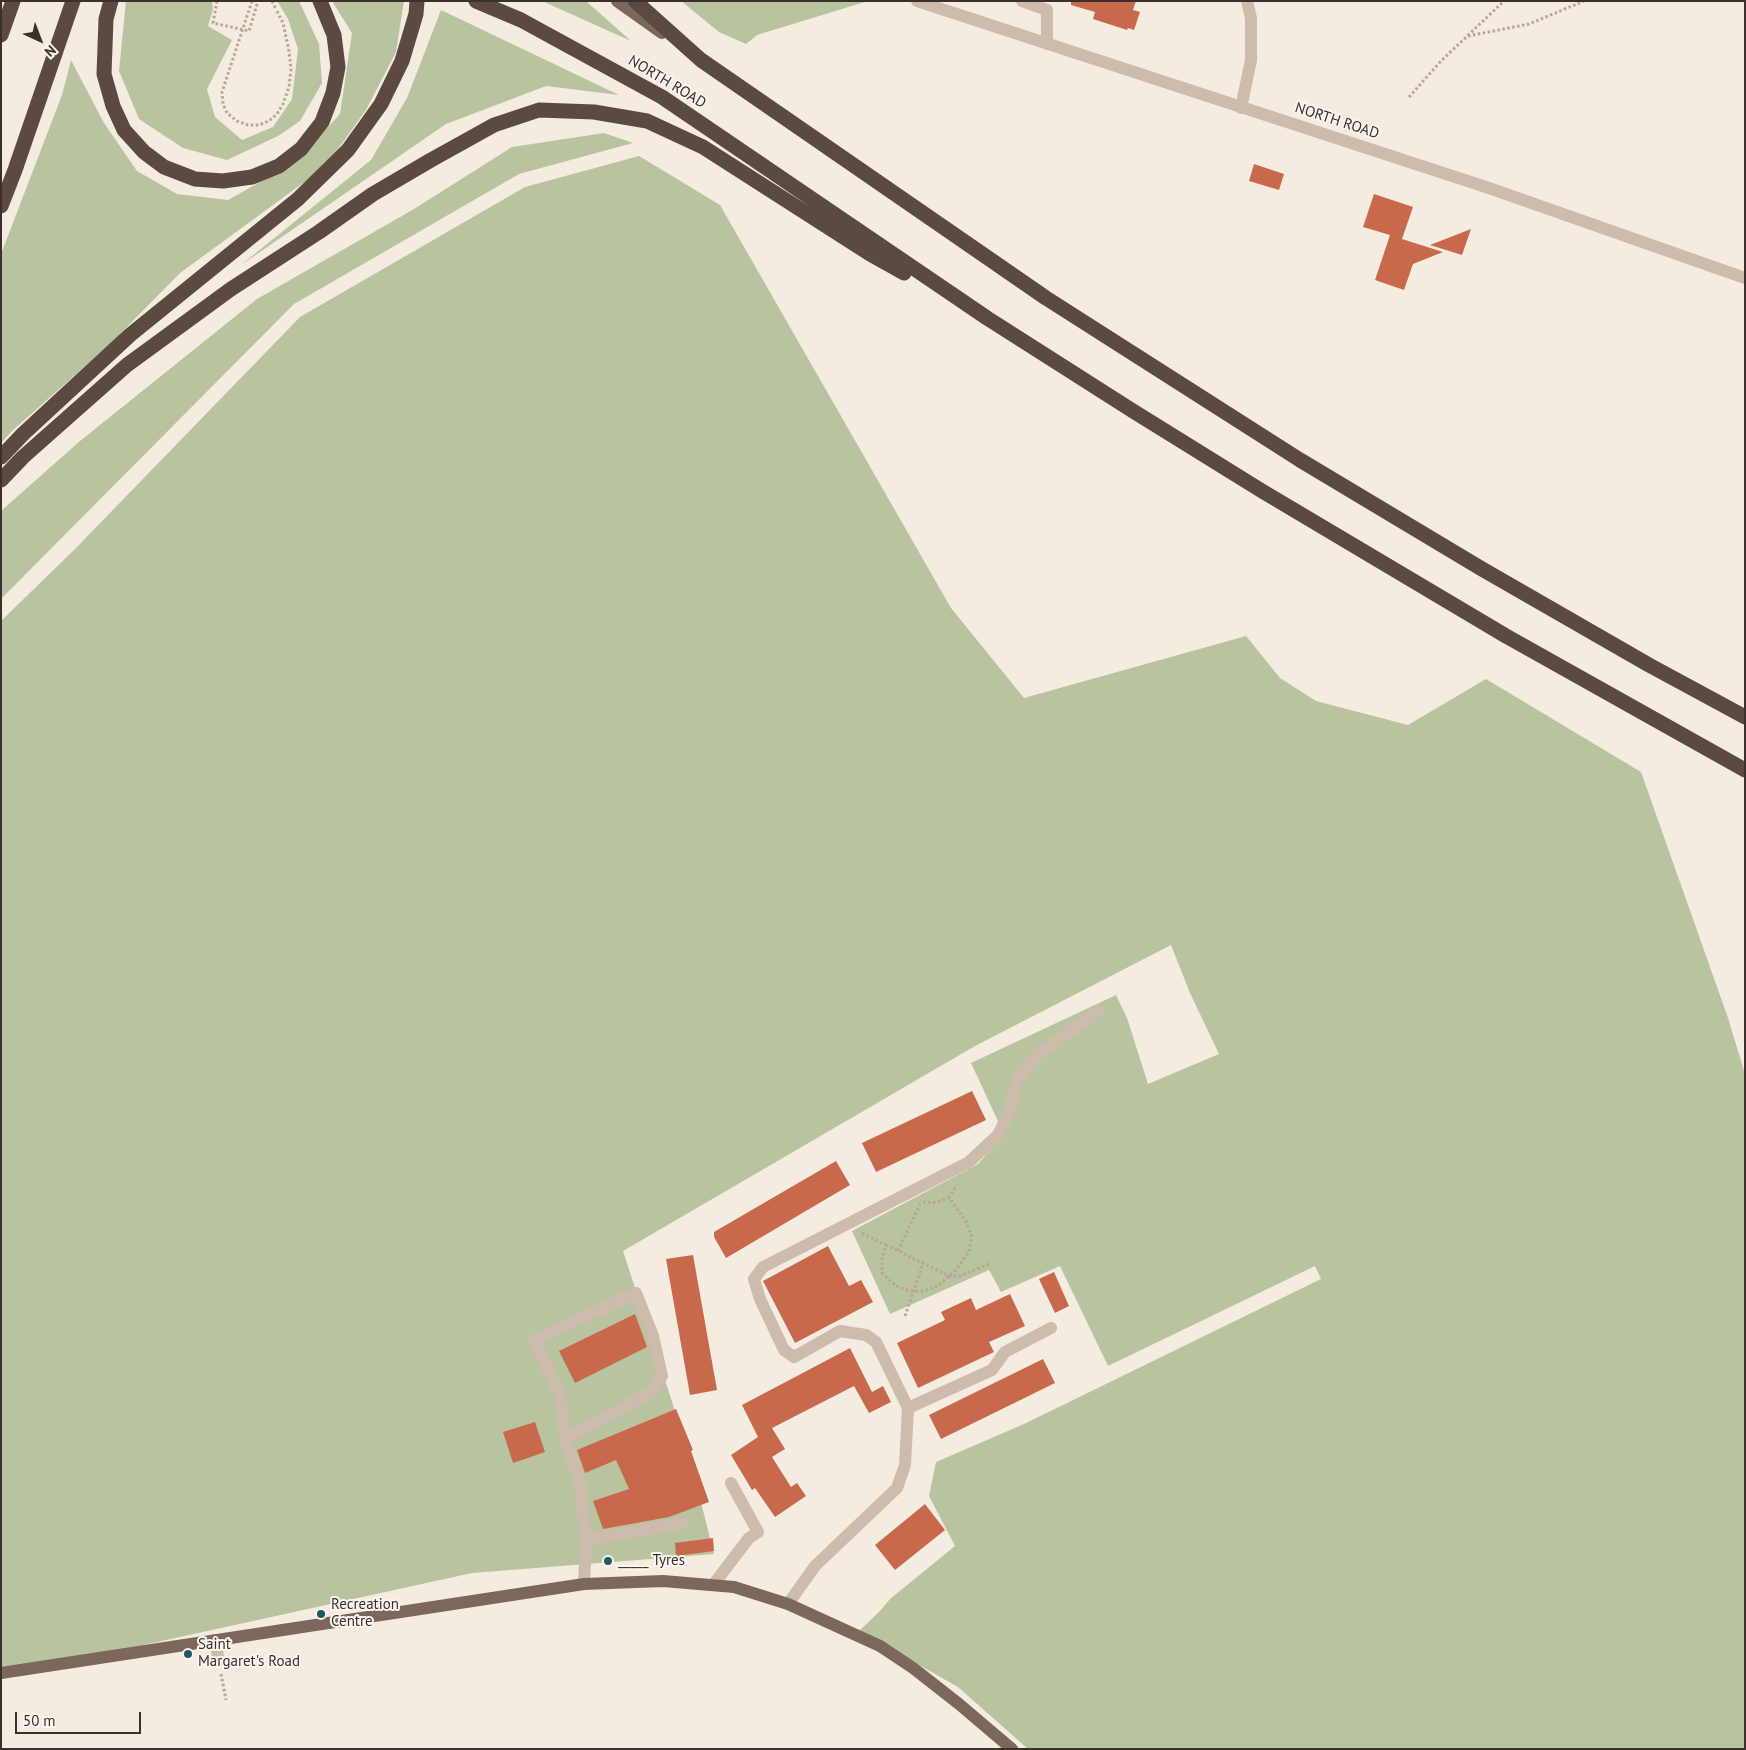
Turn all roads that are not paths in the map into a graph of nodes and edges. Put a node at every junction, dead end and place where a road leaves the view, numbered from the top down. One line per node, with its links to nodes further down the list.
1 (13, 1): 12 (highway)
2 (74, 1): 16 (highway)
3 (111, 1): 4 (highway)
4 (320, 1)
5 (476, 1): 18 (highway, NORTH ROAD)
6 (617, 1): 14 (main road)
7 (635, 1): 14 (highway)
8 (917, 1): 13 (street, NORTH ROAD)
9 (1022, 1): 13 (street)
10 (1247, 1): 15 (street)
11 (416, 8): 19 (highway)
12 (1, 35)
13 (1047, 44): 15 (street, NORTH ROAD)
14 (701, 60): 21 (highway)
15 (1241, 108): 17 (street, NORTH ROAD)
16 (1, 206)
17 (1745, 278)
18 (987, 318): 20 (highway); 22 (highway)
19 (1, 457)
20 (1, 480)
21 (1745, 717)
22 (1745, 770)
23 (1098, 1011): 25 (street)
24 (1052, 1328): 25 (street)
25 (908, 1408): 32 (street)
26 (565, 1439): 26 (street); 29 (street)
27 (731, 1482): 31 (street)
28 (683, 1523): 29 (street)
29 (586, 1540): 30 (street)
30 (584, 1584): 31 (main road); 33 (main road)
31 (713, 1585): 32 (main road)
32 (788, 1604): 36 (main road)
33 (215, 1640): 34 (street); 35 (main road)
34 (219, 1661)
35 (1, 1673)
36 (1012, 1749)

